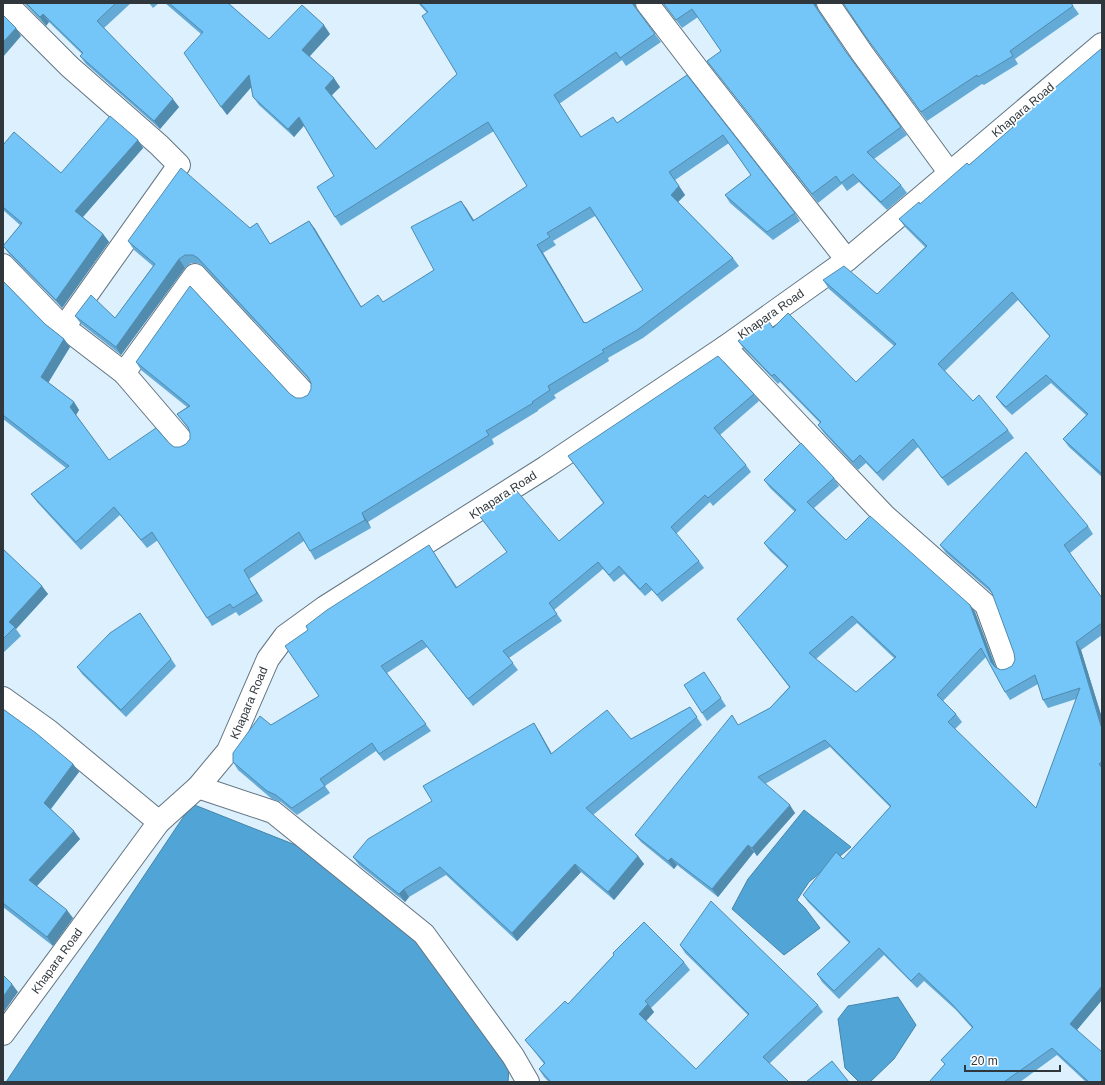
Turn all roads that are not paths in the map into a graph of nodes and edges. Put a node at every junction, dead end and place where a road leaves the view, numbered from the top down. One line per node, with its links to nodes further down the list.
1 (6, 3): 8 (street)
2 (647, 3): 6 (street)
3 (828, 3): 5 (street)
4 (1099, 53): 5 (street, Khapara Road)
5 (949, 172): 6 (street, Khapara Road)
6 (848, 260): 9 (street, Khapara Road)
7 (3, 264): 8 (street)
8 (64, 327): 10 (street)
9 (725, 347): 13 (street); 15 (street, Khapara Road)
10 (124, 373): 11 (street); 12 (street)
11 (305, 394)
12 (184, 443)
13 (1008, 665)
14 (3, 698): 16 (street)
15 (198, 787): 16 (street, Khapara Road); 18 (street)
16 (159, 822): 17 (street, Khapara Road)
17 (3, 1034)
18 (528, 1082)

